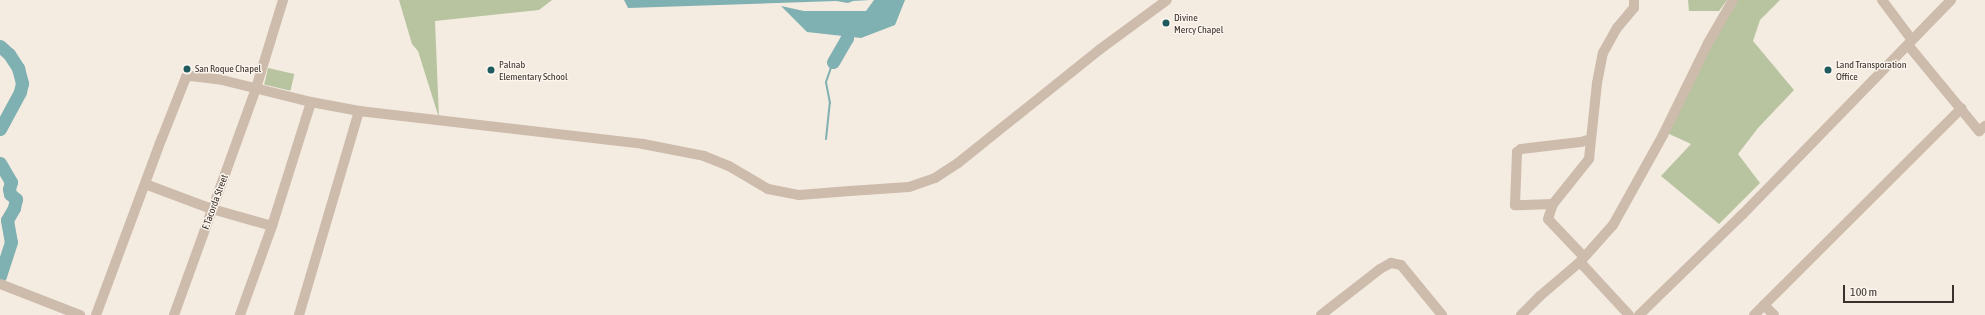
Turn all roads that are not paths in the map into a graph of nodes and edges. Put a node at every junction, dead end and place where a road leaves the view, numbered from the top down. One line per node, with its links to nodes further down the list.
1 (283, 0): 8 (street, F.Tacorda Street)
2 (1167, 0): 11 (street)
3 (1634, 0): 13 (street)
4 (1733, 0): 18 (street)
5 (1882, 0): 7 (street)
6 (1951, 0): 7 (street)
7 (1910, 42): 10 (street); 30 (street)
8 (256, 88): 9 (street); 14 (street); 16 (street, F.Tacorda Street)
9 (311, 102): 11 (street); 17 (street)
10 (1962, 108): 12 (street); 20 (street)
11 (359, 111): 25 (street)
12 (1985, 126)
13 (1591, 139): 15 (street); 15 (street)
14 (145, 184): 16 (street); 22 (street)
15 (1553, 204): 18 (street)
16 (212, 209): 17 (street); 23 (street, F.Tacorda Street)
17 (272, 226): 24 (street)
18 (1582, 259): 28 (street); 29 (street)
19 (2, 285): 21 (street)
20 (1764, 305): 31 (street); 32 (street)
21 (80, 315)
22 (96, 315)
23 (174, 315)
24 (240, 315)
25 (299, 315)
26 (1321, 315): 27 (street)
27 (1442, 315)
28 (1521, 315)
29 (1628, 315)
30 (1639, 315)
31 (1754, 315)
32 (1774, 315)

